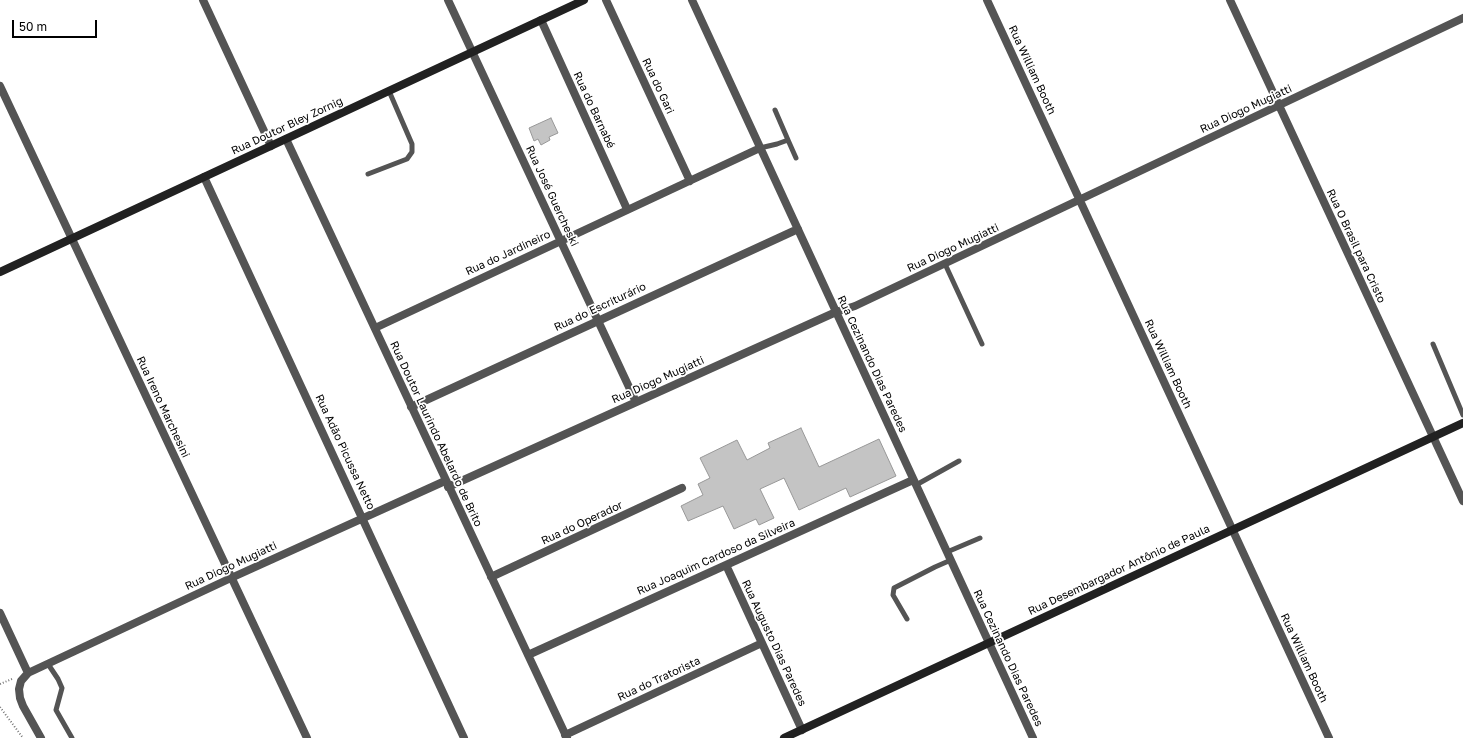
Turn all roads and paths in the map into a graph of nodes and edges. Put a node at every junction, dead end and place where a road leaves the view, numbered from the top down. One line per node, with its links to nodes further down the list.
1 (203, 0): 17 (street)
2 (448, 0): 10 (street, Rua José Guercheski)
3 (584, 0): 9 (main road, Rua Doutor Bley Zornig)
4 (606, 0): 22 (street, Rua do Gari)
5 (692, 0): 18 (street, Rua Cezinando Dias Paredes)
6 (987, 0): 23 (street, Rua William Booth)
7 (1230, 0): 13 (street, Rua O Brasil para Cristo)
8 (1463, 18): 13 (street, Rua Diogo Mugiatti)
9 (540, 20): 10 (main road, Rua Doutor Bley Zornig); 24 (street, Rua do Barnabé)
10 (472, 52): 12 (main road, Rua Doutor Bley Zornig); 27 (street, Rua José Guercheski)
11 (0, 86): 26 (street, Rua Ireno Marchesini)
12 (389, 90): 15 (main road, Rua Doutor Bley Zornig); 20 (lane)
13 (1279, 106): 23 (street, Rua Diogo Mugiatti); 39 (street, Rua O Brasil para Cristo)
14 (775, 110): 16 (lane)
15 (286, 139): 17 (main road, Rua Doutor Bley Zornig); 32 (street, Rua Doutor Laurindo Abelardo de Brito)
16 (788, 140): 18 (lane); 19 (lane)
17 (271, 146): 21 (main road, Rua Doutor Bley Zornig)
18 (760, 148): 22 (street, Rua do Jardineiro); 25 (street, Rua Cezinando Dias Paredes)
19 (796, 158)
20 (368, 174)
21 (204, 177): 26 (main road, Rua Doutor Bley Zornig); 45 (street, Rua Adão Picussa Netto)
22 (690, 181): 24 (street, Rua do Jardineiro)
23 (1080, 200): 28 (street, Rua Diogo Mugiatti); 46 (street, Rua William Booth)
24 (627, 209): 27 (street, Rua do Jardineiro)
25 (798, 229): 30 (street, Rua Cezinando Dias Paredes); 31 (street, Rua do Escriturário)
26 (72, 239): 29 (main road, Rua Doutor Bley Zornig); 52 (street, Rua Ireno Marchesini)
27 (560, 241): 31 (street, Rua José Guercheski); 32 (street, Rua do Jardineiro)
28 (945, 264): 30 (street, Rua Diogo Mugiatti); 33 (lane)
29 (0, 272)
30 (836, 312): 35 (street, Rua Diogo Mugiatti); 41 (street, Rua Cezinando Dias Paredes)
31 (597, 320): 35 (street, Rua José Guercheski); 36 (street, Rua do Escriturário)
32 (375, 328): 36 (street, Rua Doutor Laurindo Abelardo de Brito)
33 (982, 344)
34 (1433, 344): 37 (lane)
35 (636, 402): 42 (street, Rua Diogo Mugiatti)
36 (411, 407): 42 (street, Rua Doutor Laurindo Abelardo de Brito)
37 (1463, 415)
38 (1463, 423): 39 (main road, Rua Desembargador Antônio de Paula)
39 (1433, 437): 44 (street, Rua O Brasil para Cristo); 46 (main road, Rua Desembargador Antônio de Paula)
40 (960, 461): 41 (lane)
41 (915, 482): 48 (street, Rua Cezinando Dias Paredes); 50 (street, Rua Joaquim Cardoso da Silveira)
42 (447, 484): 45 (street, Rua Diogo Mugiatti); 51 (street, Rua Doutor Laurindo Abelardo de Brito)
43 (682, 488): 51 (street, Rua do Operador)
44 (1463, 501)
45 (363, 518): 52 (street, Rua Diogo Mugiatti); 68 (street, Rua Adão Picussa Netto)
46 (1232, 530): 56 (main road, Rua Desembargador Antônio de Paula); 70 (street, Rua William Booth)
47 (980, 538): 48 (lane)
48 (947, 552): 49 (street, Rua Cezinando Dias Paredes)
49 (951, 560): 54 (lane); 56 (street, Rua Cezinando Dias Paredes)
50 (726, 565): 55 (street, Rua Augusto Dias Paredes); 57 (street, Rua Joaquim Cardoso da Silveira)
51 (491, 577): 57 (street, Rua Doutor Laurindo Abelardo de Brito)
52 (231, 578): 58 (street, Rua Diogo Mugiatti); 67 (street, Rua Ireno Marchesini)
53 (0, 613): 59 (street)
54 (907, 619)
55 (762, 643): 61 (street, Rua Augusto Dias Paredes); 62 (street, Rua do Tratorista)
56 (989, 643): 61 (main road, Rua Desembargador Antônio de Paula); 69 (street, Rua Cezinando Dias Paredes)
57 (528, 655): 62 (street, Rua Doutor Laurindo Abelardo de Brito)
58 (48, 664): 59 (street, Rua Diogo Mugiatti); 66 (lane)
59 (28, 673): 65 (street)
60 (0, 707): 64 (path)
61 (802, 730): 63 (main road, Rua Desembargador Antônio de Paula)
62 (566, 736)
63 (788, 737)
64 (23, 738)
65 (41, 738)
66 (72, 738)
67 (307, 738)
68 (464, 738)
69 (1033, 738)
70 (1329, 738)

